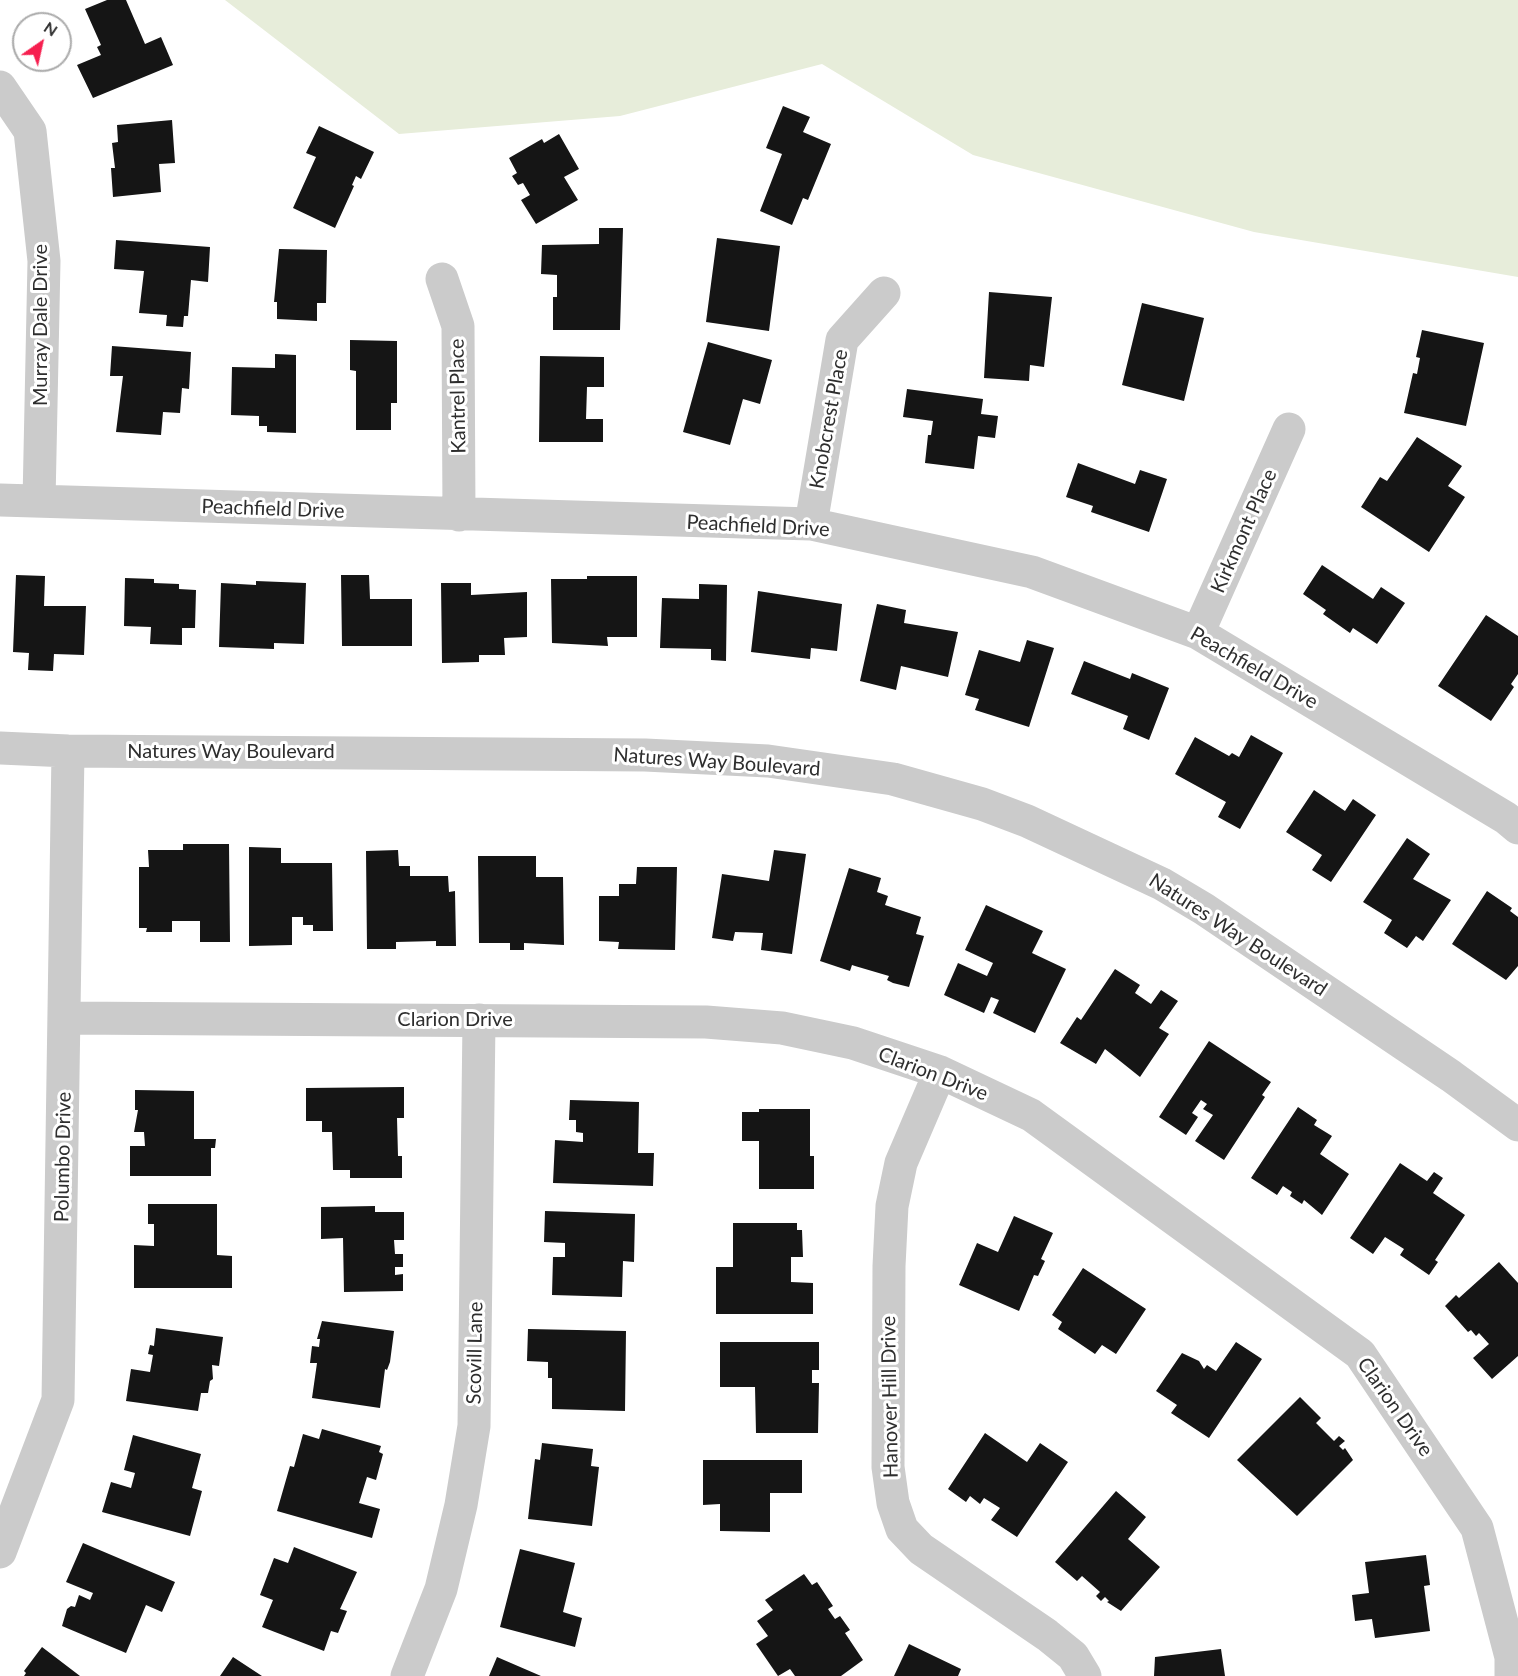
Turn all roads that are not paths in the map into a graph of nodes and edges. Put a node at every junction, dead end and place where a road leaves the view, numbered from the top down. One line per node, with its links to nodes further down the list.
1 (0, 87): 6 (street, Murray Dale Drive)
2 (442, 279): 7 (street, Kantrel Place)
3 (884, 293): 8 (street, Knobcrest Place)
4 (1289, 429): 9 (street, Kirkmont Place)
5 (0, 500): 6 (street, Peachfield Drive)
6 (39, 501): 7 (street, Peachfield Drive)
7 (459, 515): 8 (street, Peachfield Drive)
8 (812, 525): 9 (street, Peachfield Drive)
9 (1198, 633): 12 (street, Peachfield Drive)
10 (0, 748): 11 (street, Natures Way Boulevard)
11 (68, 751): 13 (street, Polumbo Drive); 16 (street, Natures Way Boulevard)
12 (1514, 816)
13 (66, 1018): 14 (street, Clarion Drive); 17 (street, Polumbo Drive)
14 (479, 1020): 15 (street, Clarion Drive); 18 (street, Scovill Lane)
15 (940, 1072): 19 (street, Hanover Hill Drive); 20 (street, Clarion Drive)
16 (1518, 1125)
17 (0, 1552)
18 (407, 1676)
19 (1085, 1676)
20 (1511, 1676)

